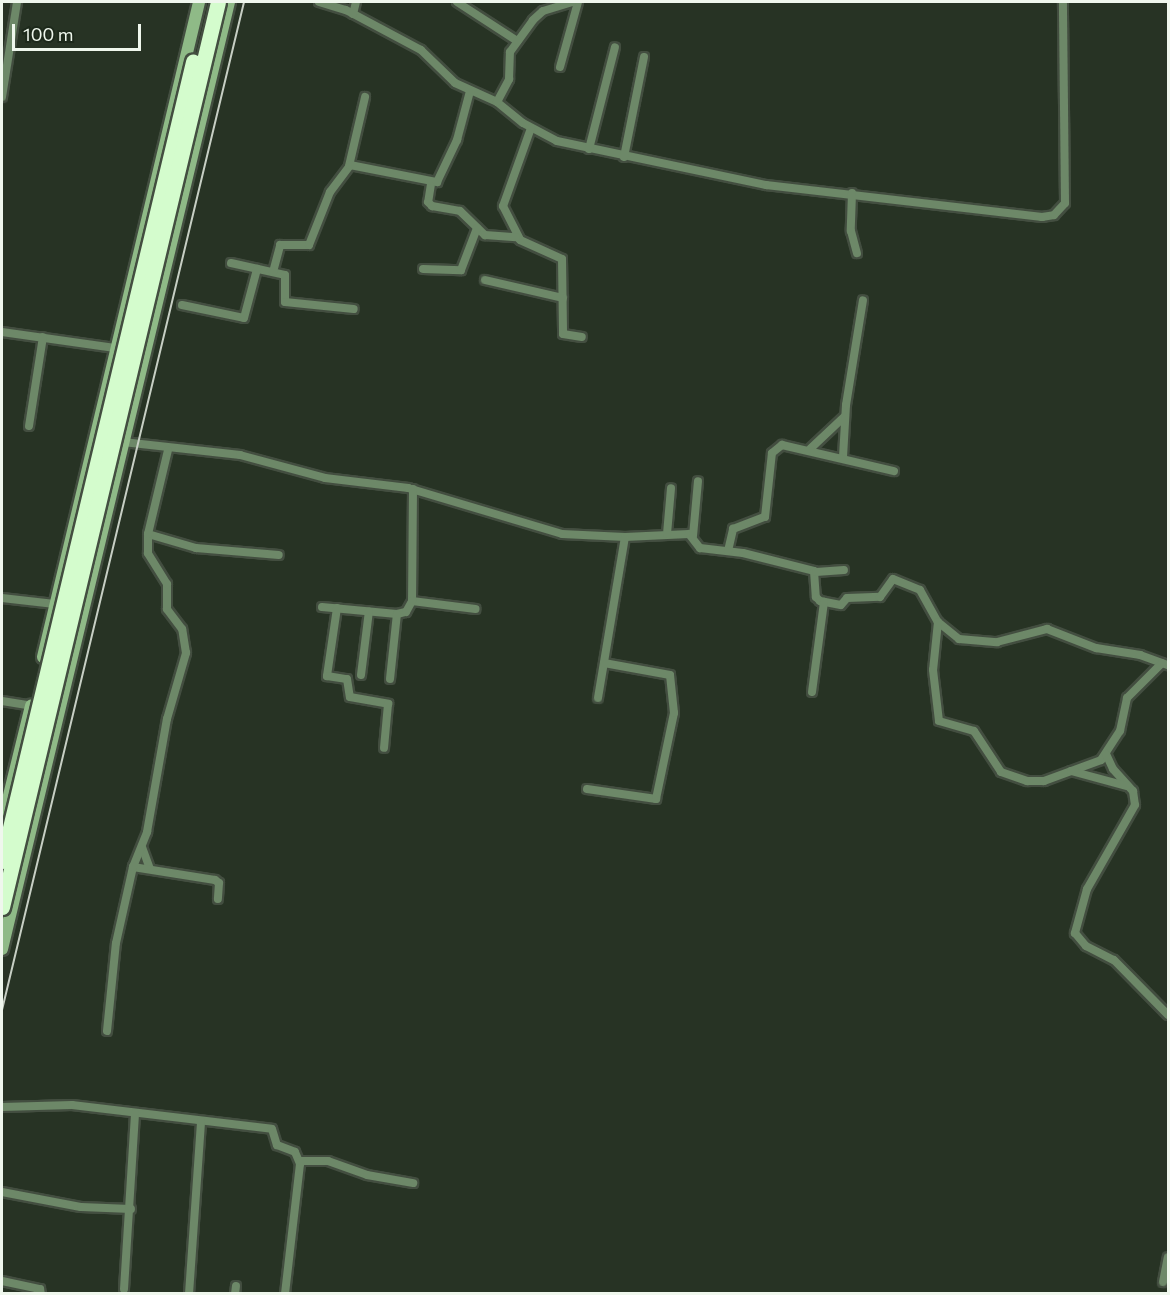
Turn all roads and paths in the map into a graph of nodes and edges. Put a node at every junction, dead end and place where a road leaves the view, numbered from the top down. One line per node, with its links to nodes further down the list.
1 (16, 2): 18 (street)
2 (199, 2): 39 (street)
3 (208, 2): 92 (highway, bridge)
4 (218, 2): 96 (highway, bridge)
5 (229, 2): 40 (street)
6 (319, 2): 12 (street)
7 (356, 2): 12 (street)
8 (457, 2): 13 (street)
9 (572, 2): 13 (street)
10 (578, 2): 16 (street)
11 (1064, 2): 26 (street)
12 (353, 14): 17 (street)
13 (517, 41): 20 (street)
14 (615, 47): 22 (street)
15 (644, 57): 23 (street)
16 (560, 67)
17 (471, 91): 20 (street); 25 (street)
18 (2, 97)
19 (365, 97): 24 (street)
20 (497, 102): 21 (street)
21 (531, 129): 22 (street); 28 (street)
22 (589, 149): 23 (street)
23 (624, 157): 26 (street)
24 (349, 166): 25 (street); 33 (street)
25 (431, 184): 27 (street)
26 (852, 193): 29 (street)
27 (477, 228): 28 (street); 32 (street)
28 (516, 237): 35 (street)
29 (857, 253)
30 (231, 263): 31 (street)
31 (257, 269): 33 (street); 37 (street)
32 (423, 269)
33 (273, 272): 38 (street)
34 (485, 280): 35 (street)
35 (563, 298): 43 (street)
36 (862, 300): 45 (street)
37 (182, 305)
38 (354, 309)
39 (122, 321): 40 (street); 44 (street)
40 (150, 328): 47 (street)
41 (2, 332): 42 (street)
42 (43, 337): 44 (street); 46 (street)
43 (582, 337)
44 (116, 348): 61 (street)
45 (845, 416): 48 (street); 50 (street)
46 (29, 426)
47 (123, 442): 49 (street); 62 (street)
48 (810, 449): 50 (street); 59 (street)
49 (168, 450): 54 (street); 55 (street)
50 (843, 457): 51 (street)
51 (894, 471)
52 (698, 481): 57 (street)
53 (671, 488): 56 (street)
54 (413, 489): 58 (street); 68 (street)
55 (148, 534): 60 (street); 91 (street)
56 (667, 534): 57 (street); 58 (street)
57 (693, 536): 59 (street)
58 (626, 537): 77 (street)
59 (728, 550): 64 (street)
60 (279, 555)
61 (65, 559): 62 (street); 70 (street)
62 (94, 566): 97 (street)
63 (844, 570): 64 (street)
64 (816, 572): 69 (street)
65 (879, 575): 66 (street)
66 (890, 580): 69 (street); 76 (street)
67 (2, 598): 70 (street)
68 (412, 601): 73 (street); 75 (street)
69 (824, 602): 81 (street)
70 (55, 604): 84 (street)
71 (322, 607): 72 (street)
72 (337, 608): 74 (street); 85 (street)
73 (476, 609)
74 (369, 611): 75 (street); 79 (street)
75 (397, 614): 80 (street)
76 (938, 622): 78 (street); 87 (street)
77 (604, 663): 82 (street); 89 (street)
78 (1165, 664): 86 (street)
79 (361, 675)
80 (390, 679)
81 (812, 692)
82 (598, 698)
83 (2, 701): 84 (street)
84 (32, 706): 90 (street)
85 (384, 747)
86 (1106, 754): 87 (street); 88 (street)
87 (1071, 771): 88 (street)
88 (1130, 788): 98 (street)
89 (586, 789)
90 (2, 824)
91 (142, 847): 93 (street); 94 (street)
92 (2, 861)
93 (133, 867): 94 (street); 99 (street)
94 (150, 869): 95 (street)
95 (219, 899)
96 (2, 907)
97 (2, 949)
98 (1168, 1015)
99 (107, 1031)
100 (2, 1107): 101 (street)
101 (135, 1113): 102 (street); 106 (street)
102 (201, 1121): 103 (street); 112 (street)
103 (300, 1161): 104 (street); 113 (street)
104 (413, 1183)
105 (2, 1192): 106 (street)
106 (131, 1209): 110 (street)
107 (1168, 1257): 109 (street)
108 (2, 1281): 111 (street)
109 (1163, 1282)
110 (124, 1289)
111 (41, 1293)
112 (189, 1293)
113 (285, 1293)

